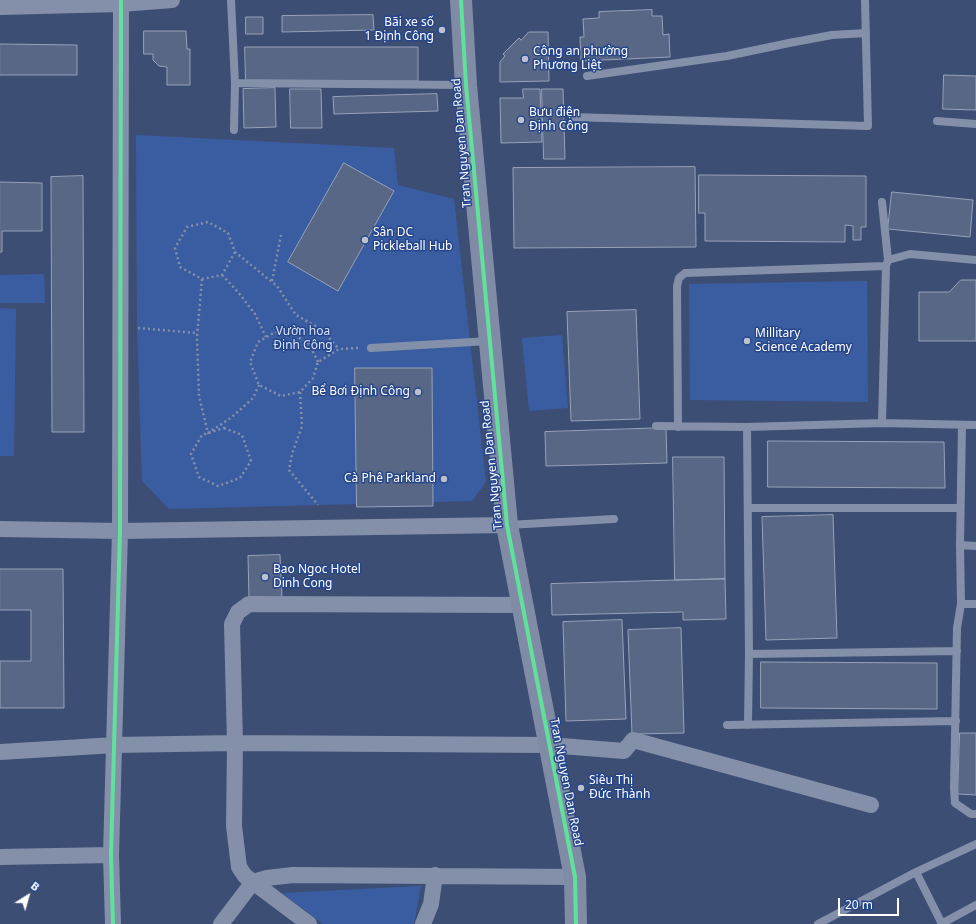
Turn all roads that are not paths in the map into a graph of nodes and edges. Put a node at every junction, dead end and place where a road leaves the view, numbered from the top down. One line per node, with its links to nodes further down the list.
1 (172, 0): 5 (street)
2 (231, 0): 9 (lane)
3 (461, 0): 10 (street, Tran Nguyen Dan Road)
4 (865, 0): 7 (lane)
5 (121, 2): 6 (street); 31 (street)
6 (0, 7)
7 (866, 33): 8 (lane); 11 (lane)
8 (587, 76)
9 (235, 84): 10 (lane); 14 (lane)
10 (466, 85): 18 (street, Tran Nguyen Dan Road)
11 (572, 117)
12 (937, 122): 13 (lane)
13 (976, 124)
14 (234, 130)
15 (882, 202): 17 (lane)
16 (976, 260): 17 (lane)
17 (887, 263): 20 (lane); 24 (lane)
18 (490, 341): 19 (lane); 29 (street, Tran Nguyen Dan Road)
19 (371, 348)
20 (882, 423): 21 (lane); 25 (lane)
21 (962, 425): 22 (lane); 27 (lane)
22 (976, 425)
23 (656, 426): 24 (lane)
24 (678, 427): 25 (lane)
25 (746, 427): 26 (lane)
26 (748, 508): 27 (lane); 38 (lane)
27 (960, 508): 32 (lane)
28 (614, 519): 29 (lane)
29 (507, 525): 31 (street); 36 (street, Tran Nguyen Dan Road)
30 (0, 529): 31 (street)
31 (120, 531): 43 (street)
32 (960, 545): 33 (lane); 34 (lane)
33 (976, 546)
34 (961, 604): 35 (lane); 37 (lane)
35 (976, 604)
36 (522, 605): 42 (street); 44 (street, Tran Nguyen Dan Road)
37 (957, 651): 38 (lane); 39 (lane)
38 (750, 654): 41 (lane)
39 (956, 721): 41 (lane); 47 (lane)
40 (727, 725): 41 (lane)
41 (748, 725)
42 (235, 743): 43 (street); 44 (street); 54 (street)
43 (114, 744): 45 (street); 49 (street)
44 (549, 745): 46 (street); 53 (street, Tran Nguyen Dan Road)
45 (0, 752)
46 (871, 805)
47 (976, 814)
48 (976, 844): 51 (lane)
49 (111, 855): 50 (street); 56 (street)
50 (0, 857)
51 (916, 872): 61 (lane); 62 (lane)
52 (435, 875): 53 (street); 54 (street); 59 (street)
53 (575, 877): 60 (street, Tran Nguyen Dan Road)
54 (253, 882): 57 (street); 58 (street)
55 (976, 905): 62 (lane)
56 (113, 924)
57 (221, 924)
58 (309, 924)
59 (423, 924)
60 (576, 924)
61 (818, 924)
62 (941, 924)

